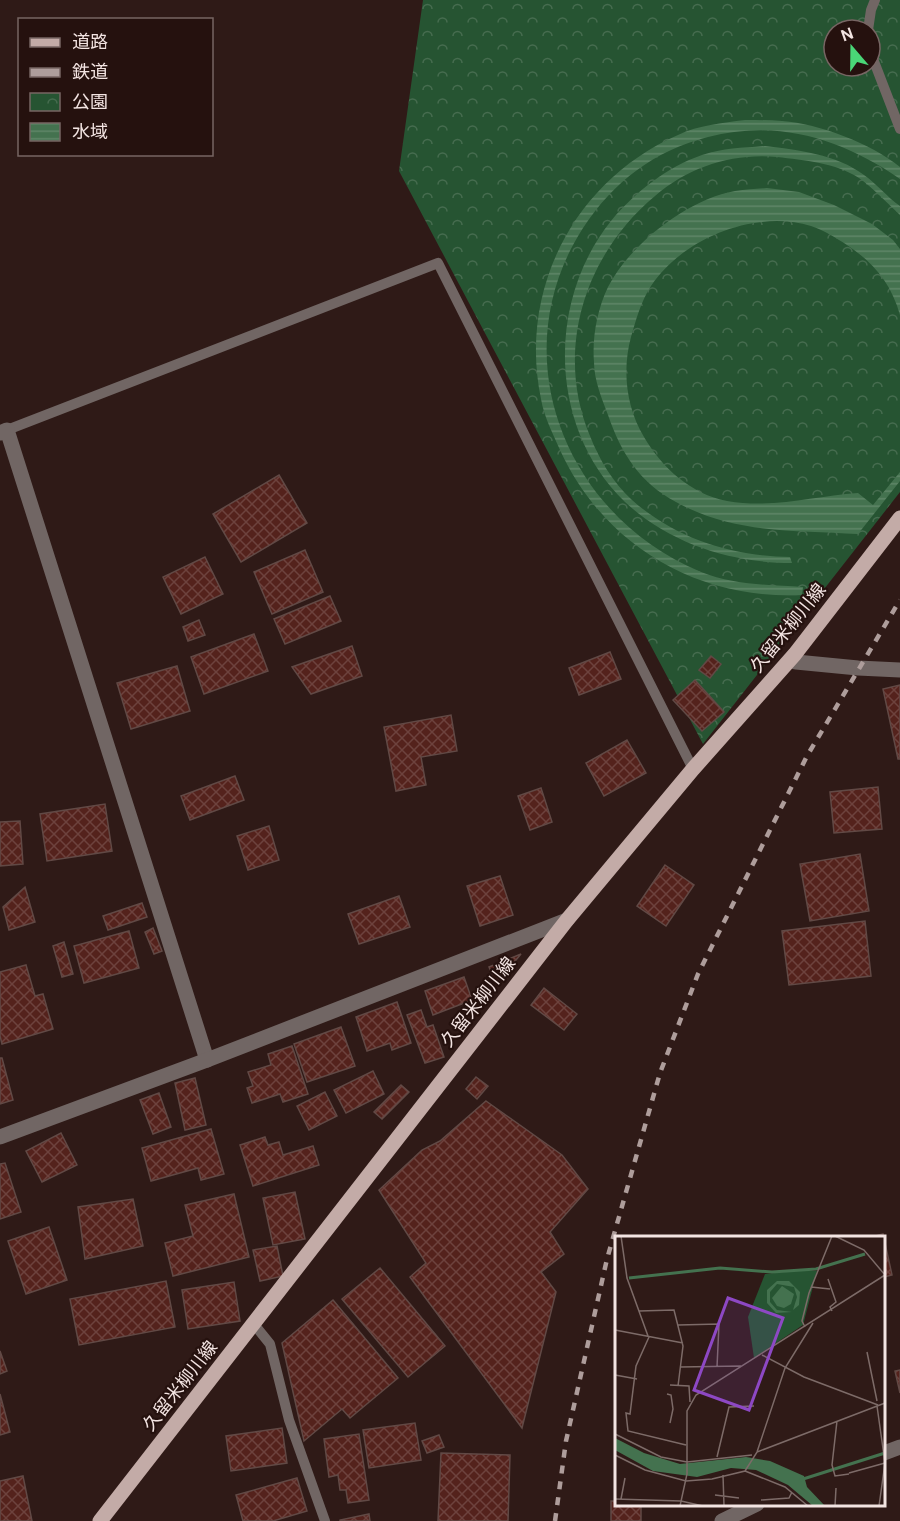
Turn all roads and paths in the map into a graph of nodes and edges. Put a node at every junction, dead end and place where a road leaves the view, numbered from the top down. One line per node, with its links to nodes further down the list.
1 (875, 0): 2 (lane)
2 (870, 18)
3 (880, 78): 4 (lane)
4 (900, 129)
5 (4, 432): 9 (lane); 11 (street)
6 (900, 518): 7 (main road, 久留米柳川線)
7 (795, 654): 8 (street); 9 (main road, 久留米柳川線)
8 (900, 670)
9 (693, 769): 10 (main road, 久留米柳川線)
10 (567, 920): 11 (street); 13 (main road, 久留米柳川線)
11 (207, 1060): 12 (street)
12 (0, 1137)
13 (253, 1323): 17 (main road, 久留米柳川線); 18 (lane)
14 (900, 1447): 15 (street)
15 (885, 1454)
16 (753, 1506): 19 (street)
17 (100, 1521)
18 (325, 1521)
19 (722, 1521)

